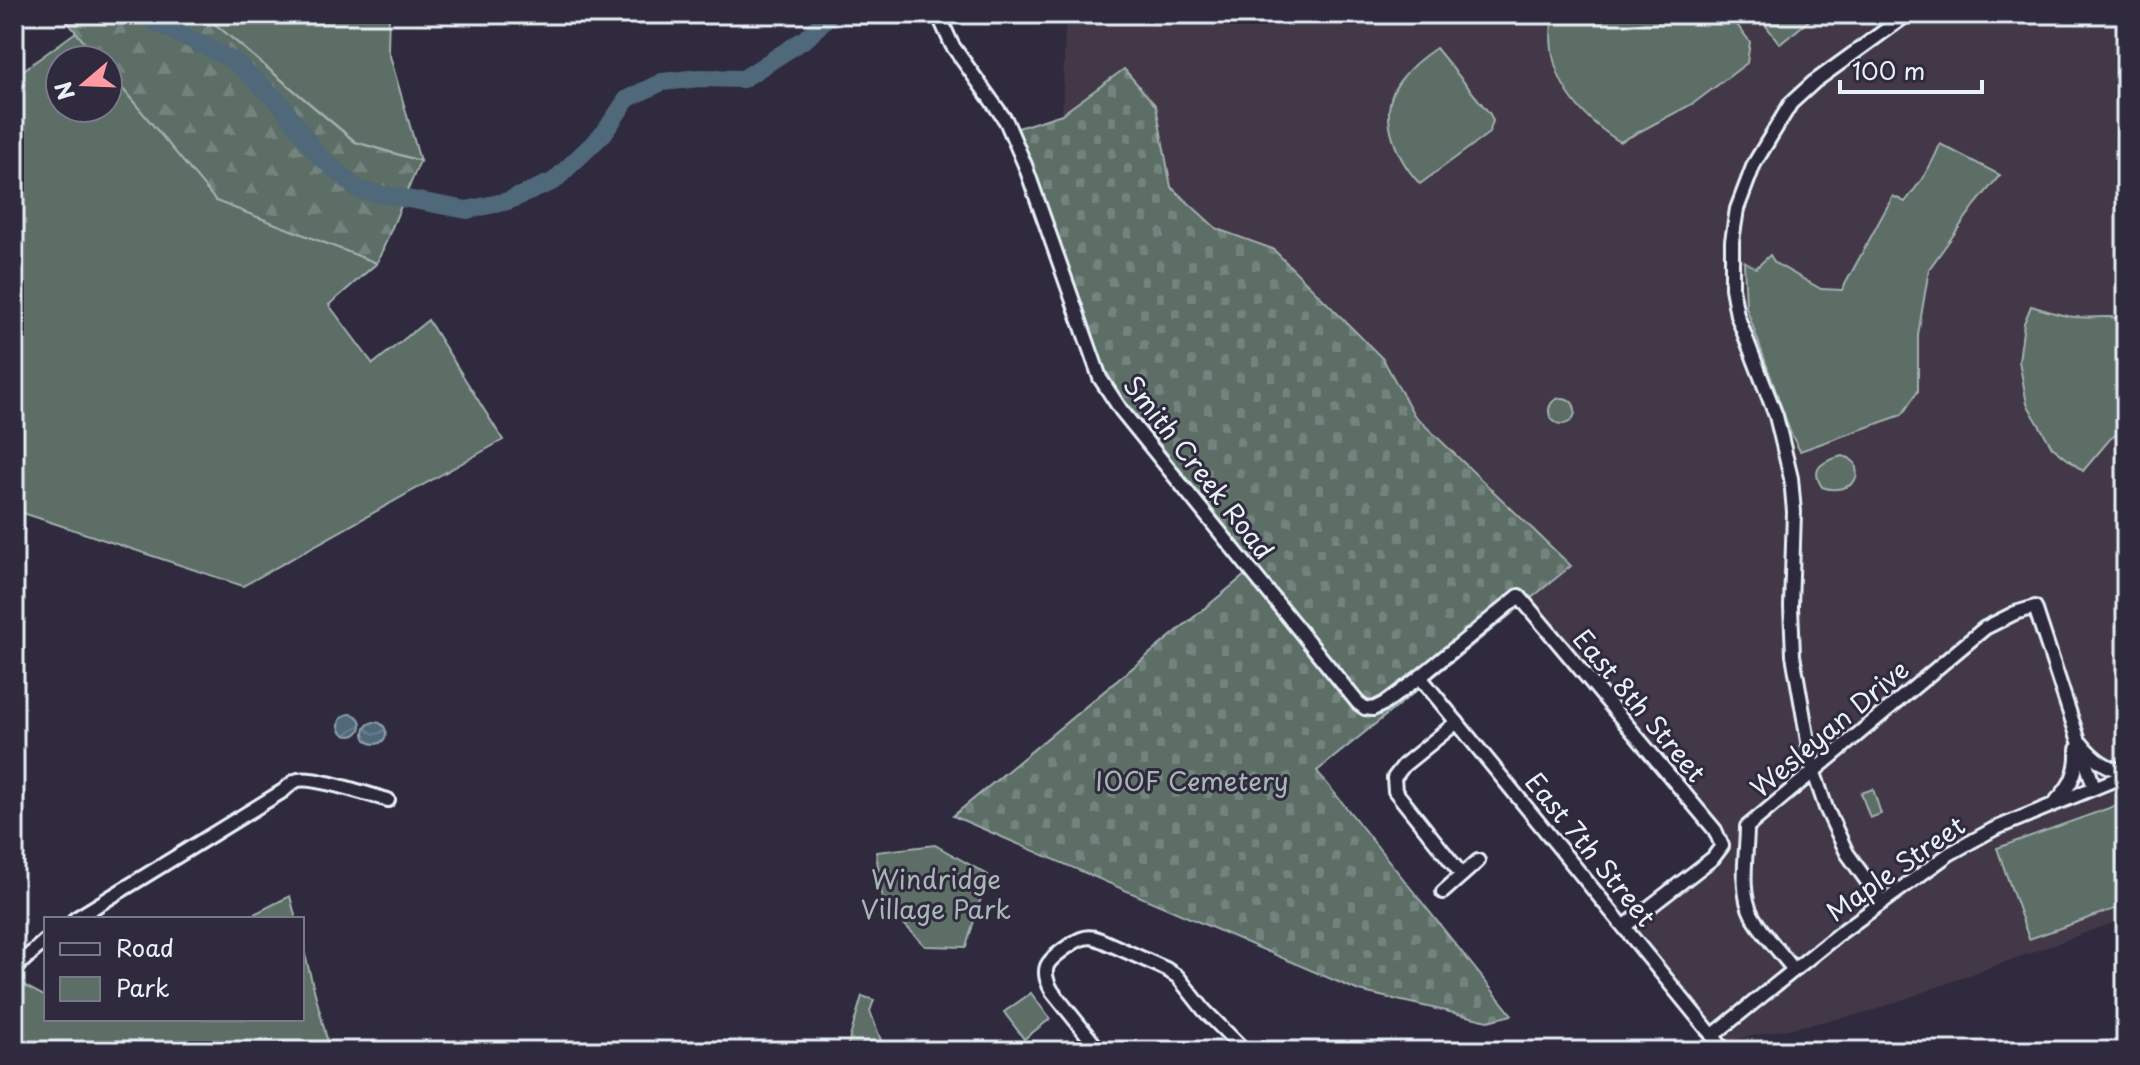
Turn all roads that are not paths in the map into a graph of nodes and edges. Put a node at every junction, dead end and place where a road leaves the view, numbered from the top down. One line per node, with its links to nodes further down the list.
1 (938, 14): 4 (street, Smith Creek Road)
2 (1908, 14): 7 (street)
3 (1519, 596): 4 (street, Smith Creek Road); 17 (street, East 8th Street)
4 (1420, 677): 5 (street, East 7th Street)
5 (1457, 722): 13 (street); 17 (street, East 7th Street)
6 (2077, 738): 7 (street, Wesleyan Drive); 8 (street); 9 (street); 11 (street)
7 (1813, 770): 15 (street); 20 (street, Wesleyan Drive)
8 (2126, 773): 9 (street, Maple Street)
9 (2094, 787): 11 (street, Maple Street)
10 (388, 800): 16 (street)
11 (2052, 804): 15 (street, Maple Street)
12 (1478, 861): 13 (street)
13 (1462, 875): 14 (street)
14 (1443, 892)
15 (1882, 902): 20 (street, Maple Street)
16 (78, 917)
17 (1625, 926): 21 (street, East 7th Street)
18 (44, 942): 19 (street)
19 (14, 969)
20 (1794, 970): 21 (street, Maple Street)
21 (1712, 1036): 24 (street, East 7th Street)
22 (1100, 1051): 23 (street)
23 (1245, 1051)
24 (1725, 1051)

